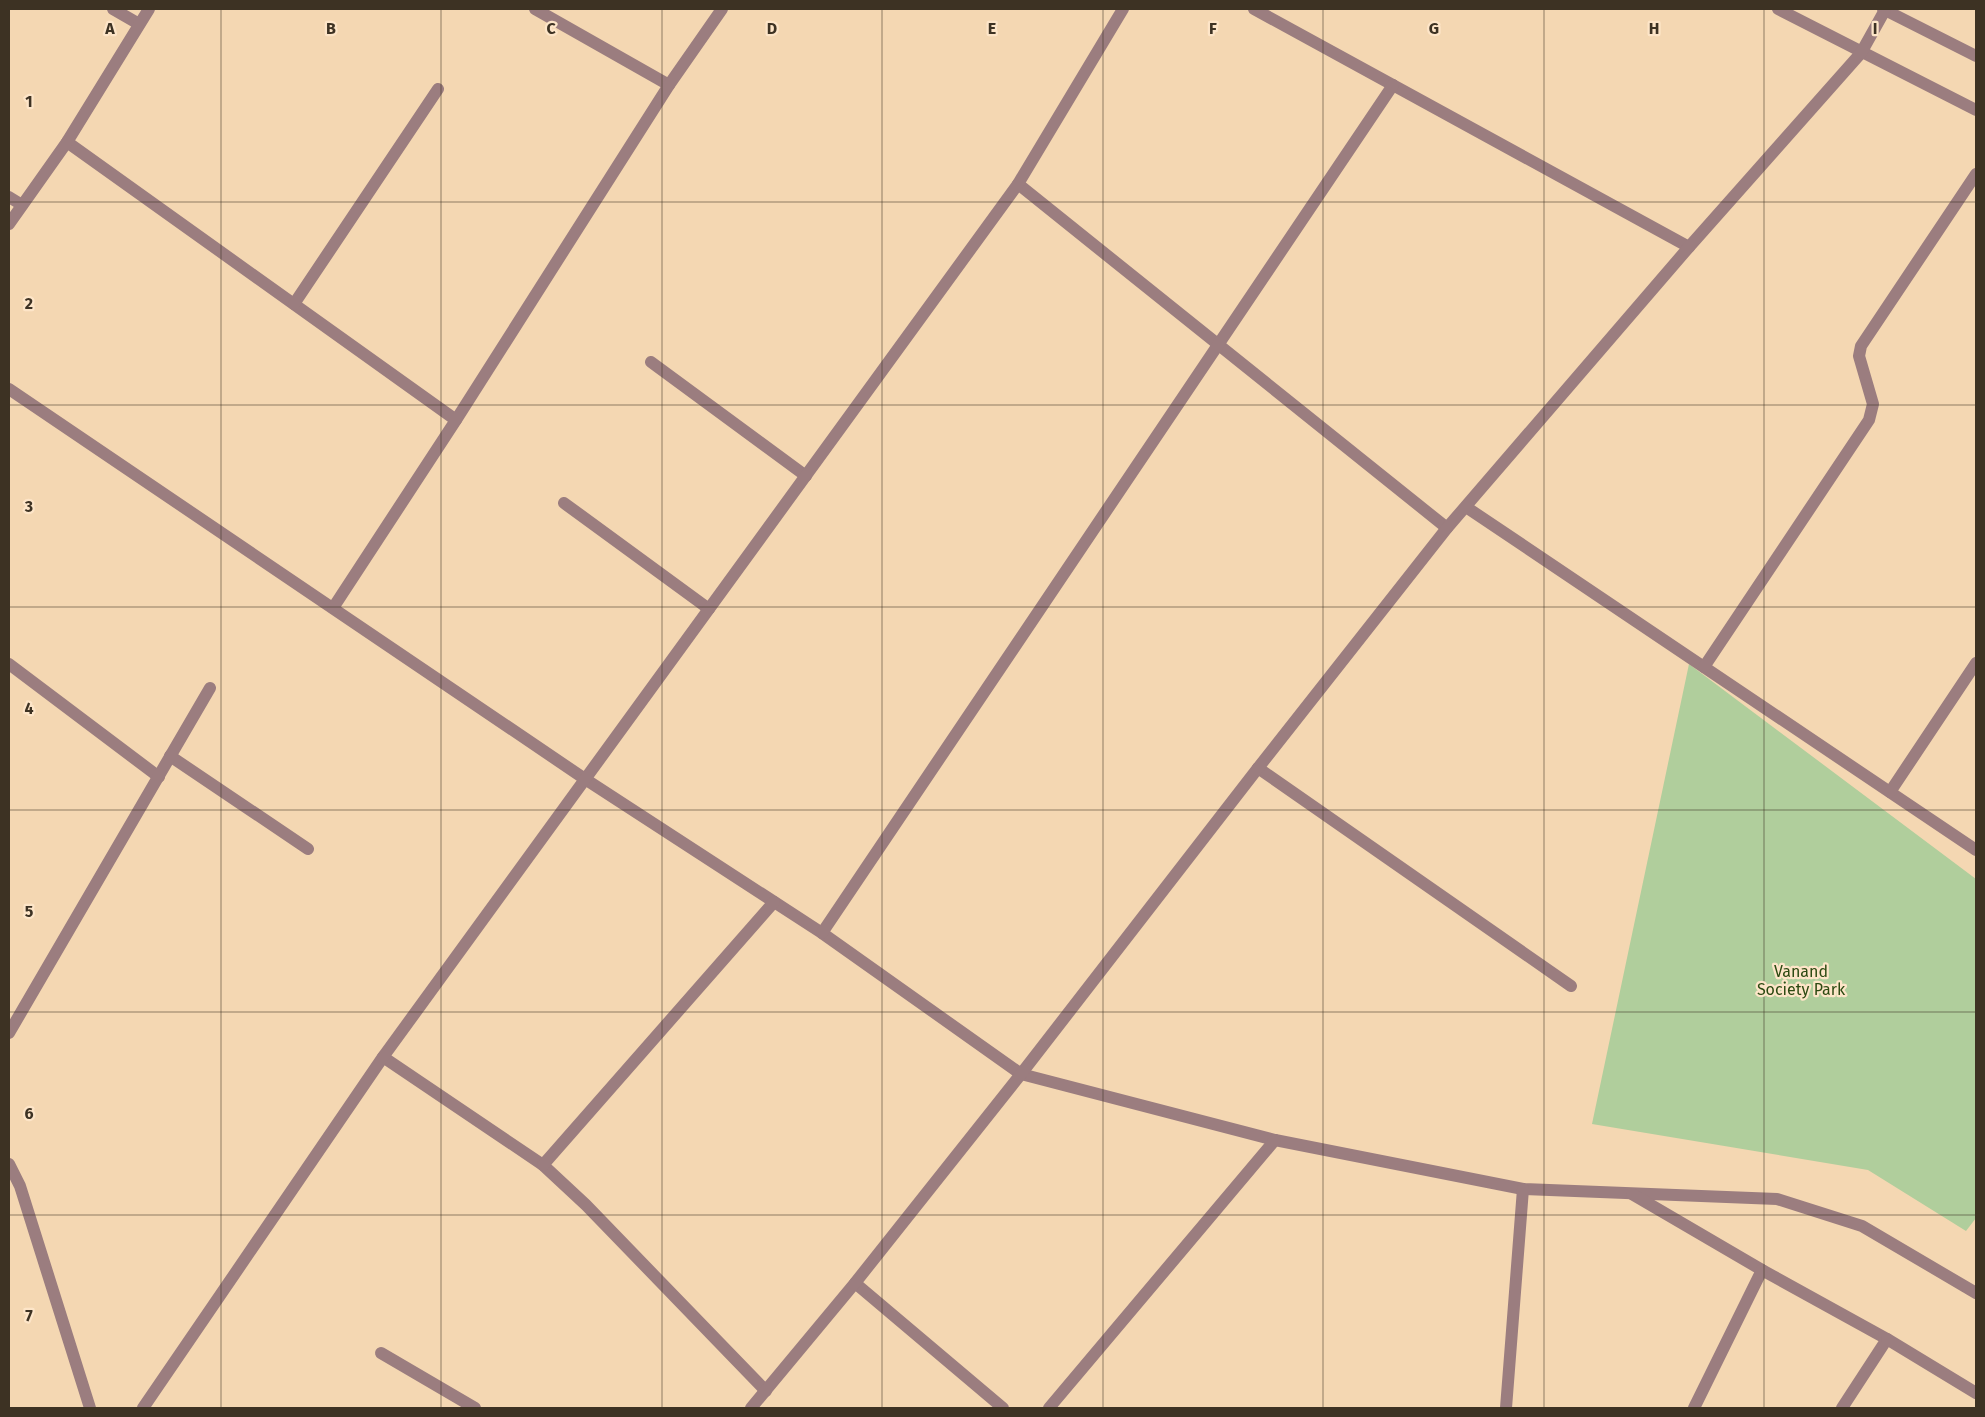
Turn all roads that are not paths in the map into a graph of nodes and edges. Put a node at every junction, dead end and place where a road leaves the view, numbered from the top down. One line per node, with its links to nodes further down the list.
1 (113, 9): 9 (street)
2 (148, 9): 9 (street)
3 (535, 9): 13 (street)
4 (722, 9): 13 (street)
5 (1123, 9): 18 (street)
6 (1254, 9): 12 (street)
7 (1778, 9): 10 (street)
8 (1884, 9): 10 (street); 11 (street)
9 (139, 24): 16 (street)
10 (1861, 53): 15 (street); 22 (street)
11 (1976, 56)
12 (1393, 85): 22 (street); 24 (street)
13 (669, 86): 27 (street)
14 (438, 89): 23 (street)
15 (1976, 110)
16 (67, 142): 20 (street); 23 (street)
17 (1976, 174): 36 (street)
18 (1018, 184): 24 (street); 28 (street)
19 (9, 197): 20 (street)
20 (22, 206): 21 (street)
21 (9, 224)
22 (1689, 247): 30 (street)
23 (294, 304): 27 (street)
24 (1219, 346): 31 (street); 46 (street)
25 (651, 362): 28 (street)
26 (9, 389): 32 (street)
27 (456, 420): 32 (street)
28 (806, 476): 33 (street)
29 (564, 503): 33 (street)
30 (1466, 507): 31 (street); 36 (street)
31 (1447, 528): 39 (street)
32 (333, 608): 41 (street)
33 (709, 609): 41 (street)
34 (1976, 663): 42 (street)
35 (9, 664): 40 (street)
36 (1704, 667): 42 (street)
37 (210, 688): 38 (street)
38 (170, 756): 40 (street); 43 (street)
39 (1258, 768): 47 (street); 50 (street)
40 (158, 777): 48 (street)
41 (585, 779): 45 (street); 49 (street)
42 (1890, 792): 44 (street)
43 (308, 849)
44 (1976, 850)
45 (774, 902): 46 (street); 53 (street)
46 (822, 933): 50 (street)
47 (1571, 986)
48 (9, 1033)
49 (383, 1057): 53 (street); 64 (street)
50 (1021, 1074): 51 (street); 57 (street)
51 (1275, 1140): 54 (street); 68 (street)
52 (9, 1164): 63 (street)
53 (544, 1165): 61 (street)
54 (1523, 1189): 55 (street); 69 (street)
55 (1631, 1193): 56 (street); 58 (street)
56 (1762, 1270): 59 (street); 70 (street)
57 (855, 1283): 61 (street); 67 (street)
58 (1976, 1294)
59 (1887, 1339): 62 (street); 71 (street)
60 (382, 1353): 65 (street)
61 (766, 1391): 66 (street)
62 (1976, 1394)
63 (90, 1408)
64 (143, 1408)
65 (474, 1408)
66 (751, 1408)
67 (1003, 1408)
68 (1049, 1408)
69 (1506, 1408)
70 (1694, 1408)
71 (1842, 1408)

